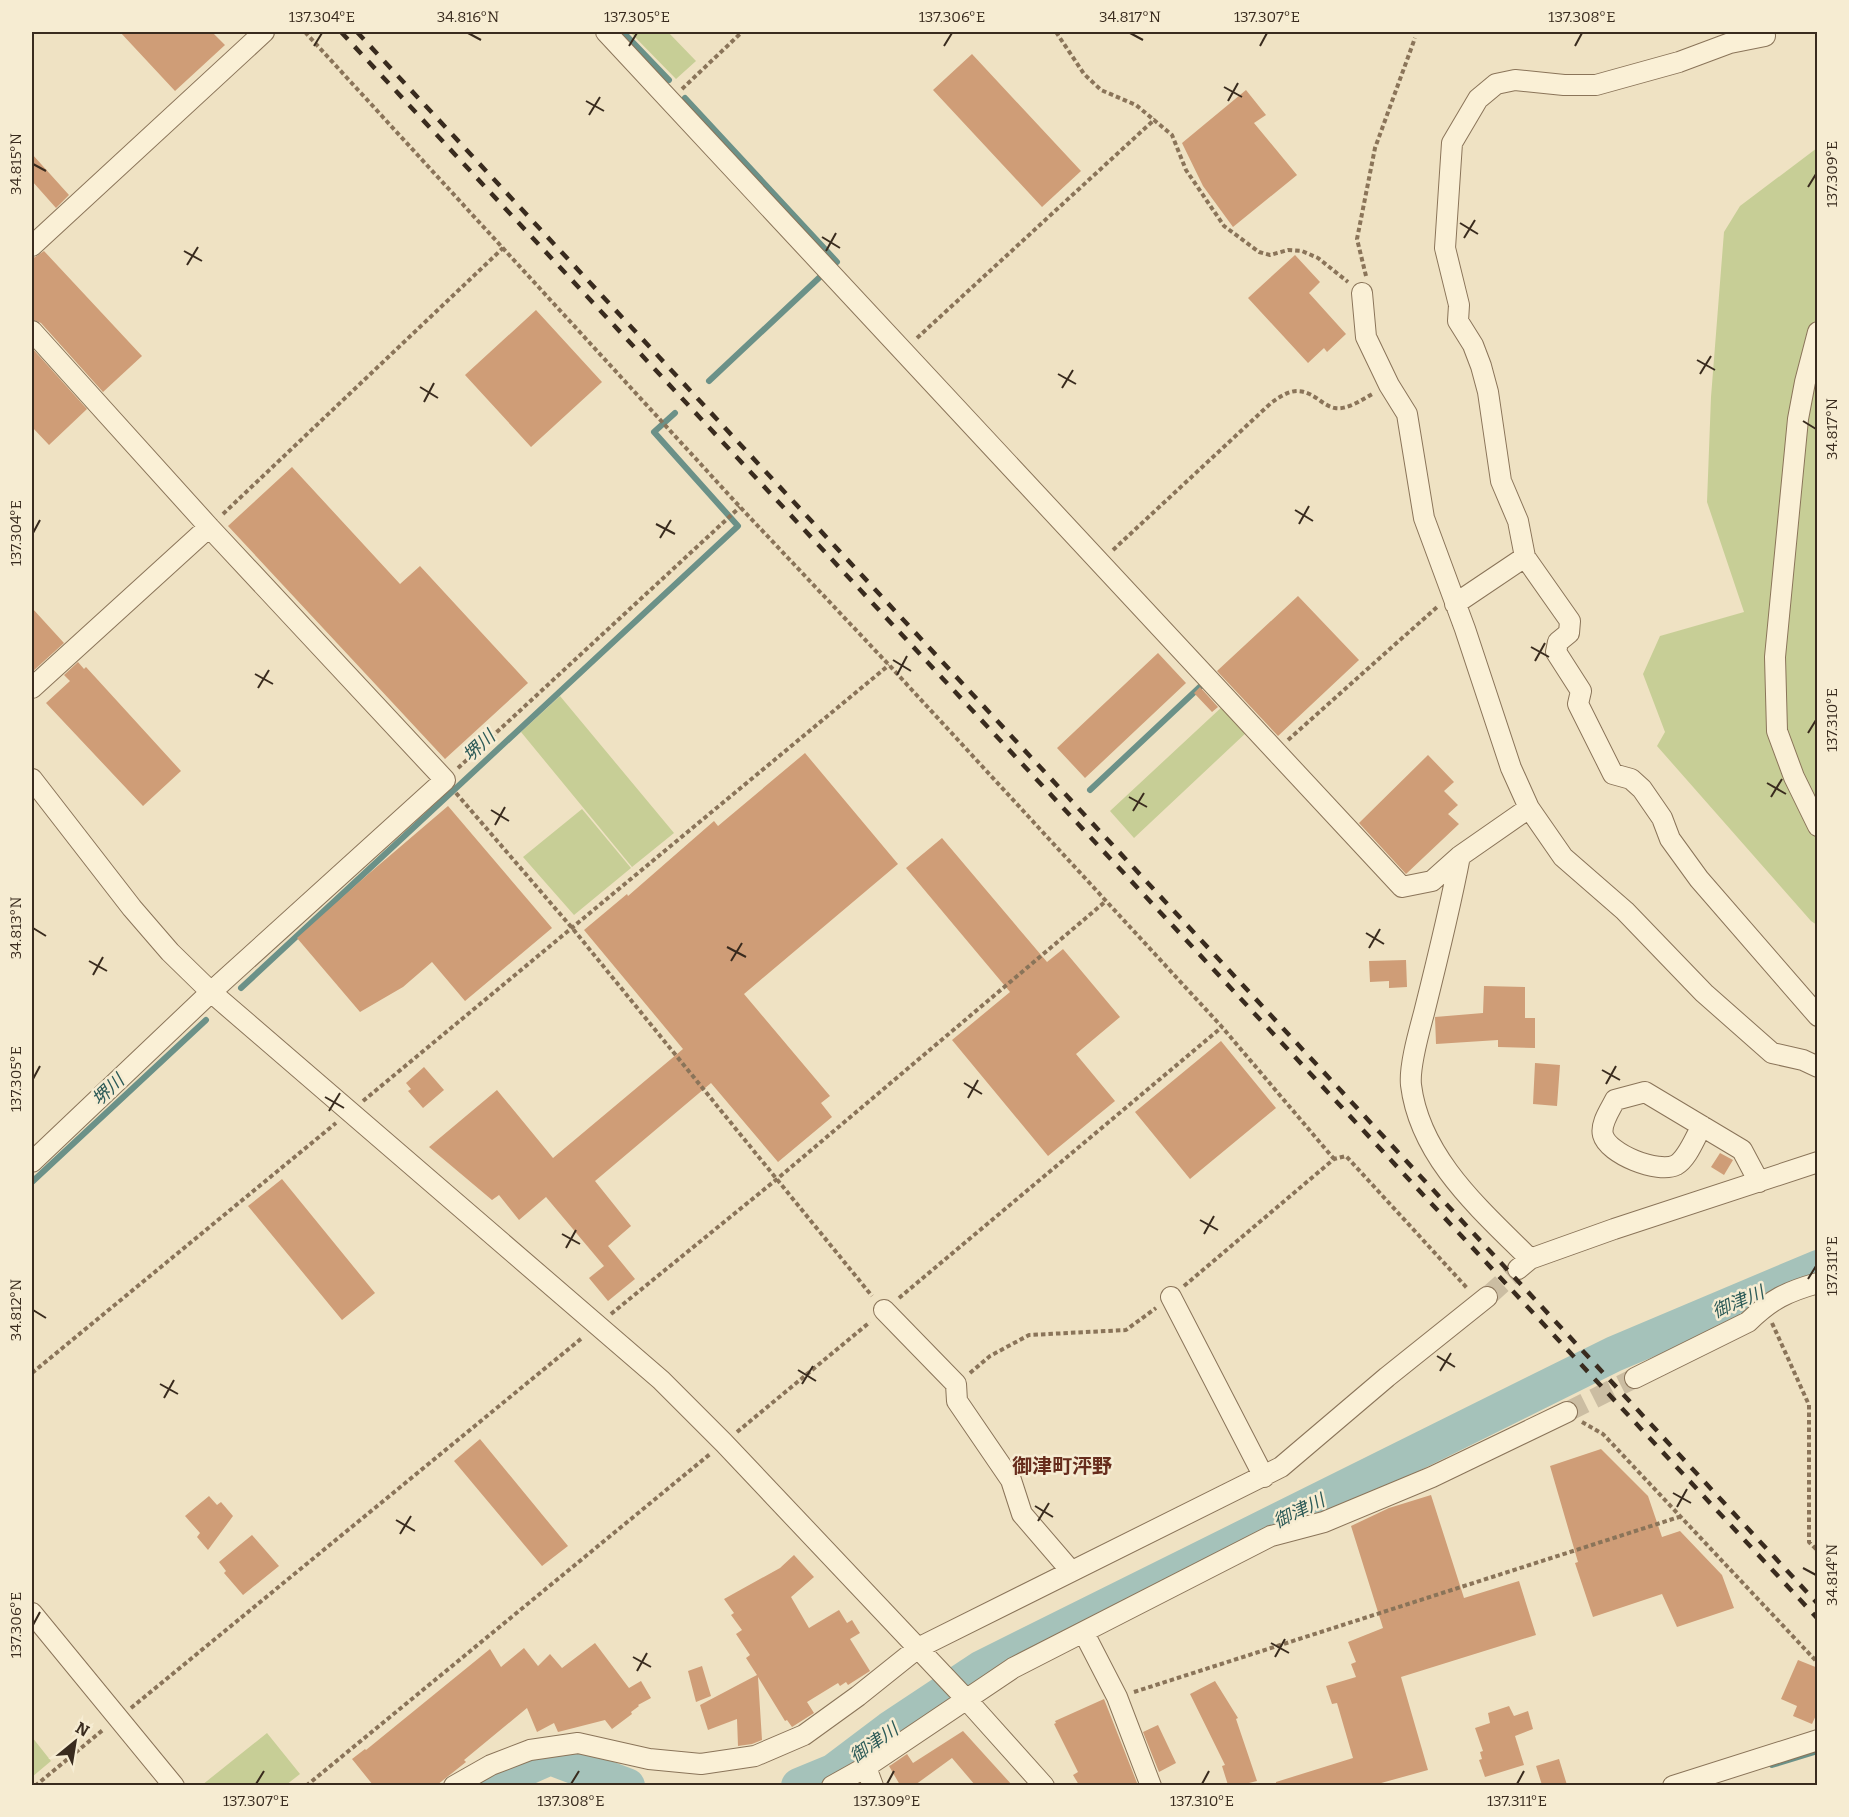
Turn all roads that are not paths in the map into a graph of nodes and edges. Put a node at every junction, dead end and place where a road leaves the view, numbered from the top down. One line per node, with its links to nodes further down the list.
1 (264, 32): 4 (street)
2 (606, 32): 15 (street)
3 (1765, 36): 9 (street)
4 (32, 246)
5 (1362, 293): 10 (street)
6 (32, 331): 8 (street)
7 (1818, 332): 14 (street)
8 (208, 527): 11 (street); 16 (street)
9 (1525, 557): 10 (street); 17 (street)
10 (1453, 599): 13 (street)
11 (32, 688)
12 (32, 779): 16 (street)
13 (1529, 808): 15 (street); 18 (street)
14 (1818, 826)
15 (1460, 856): 22 (street)
16 (211, 992): 20 (street); 33 (street)
17 (1818, 1016)
18 (1818, 1067)
19 (1702, 1126): 19 (street); 22 (street)
20 (32, 1162)
21 (1818, 1162): 22 (street)
22 (1759, 1182)
23 (1818, 1283): 27 (street)
24 (1171, 1297): 29 (street)
25 (1484, 1300): 29 (street)
26 (884, 1310): 30 (street)
27 (1635, 1378)
28 (1568, 1412): 32 (street)
29 (1264, 1477): 30 (street)
30 (1071, 1571): 33 (street)
31 (32, 1613): 37 (street)
32 (1084, 1634): 34 (street); 42 (street)
33 (919, 1650): 34 (street); 38 (street)
34 (964, 1697): 36 (street); 41 (street)
35 (1818, 1740): 43 (street)
36 (866, 1767): 39 (street); 40 (street)
37 (174, 1785)
38 (454, 1785)
39 (832, 1785)
40 (873, 1785)
41 (1044, 1785)
42 (1151, 1785)
43 (1673, 1785)

